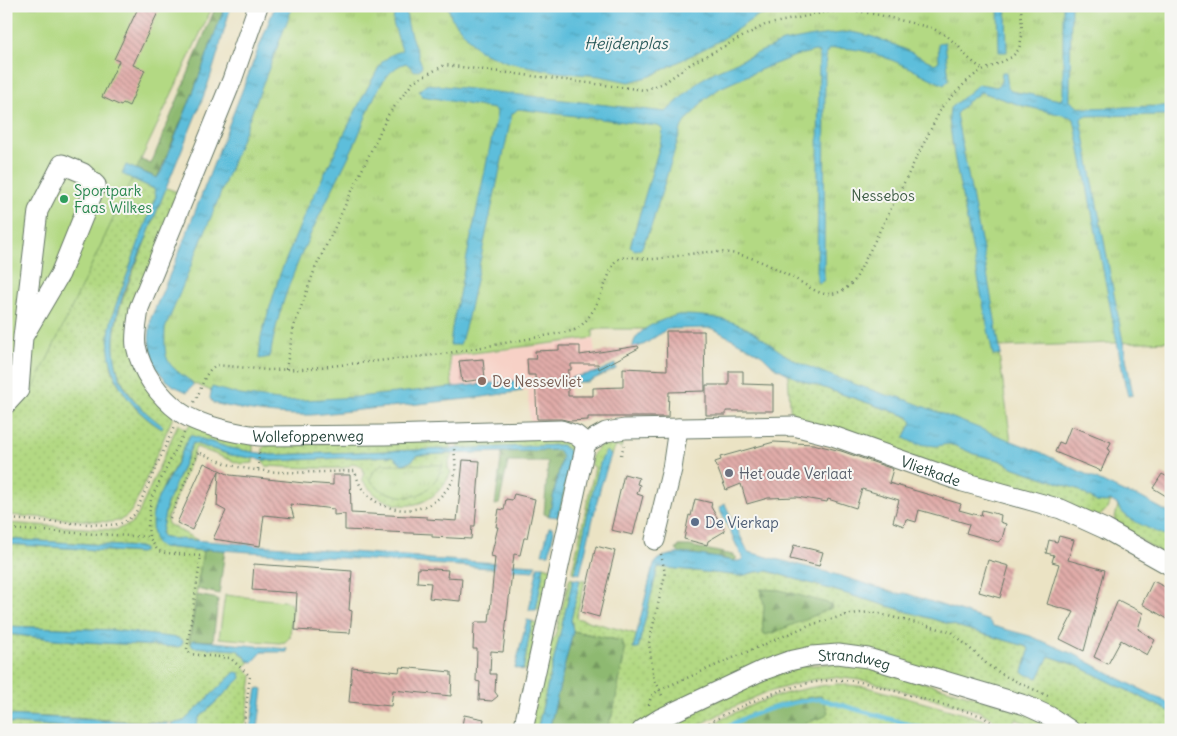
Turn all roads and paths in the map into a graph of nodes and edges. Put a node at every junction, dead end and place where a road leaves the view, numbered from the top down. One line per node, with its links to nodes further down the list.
1 (258, 6): 7 (street, Wollefoppenweg)
2 (1021, 6): 3 (path)
3 (983, 70): 5 (path); 5 (path)
4 (22, 337): 4 (street); 6 (street)
5 (286, 369): 7 (path)
6 (6, 404)
7 (186, 415): 9 (street, Wollefoppenweg); 14 (path); 16 (path)
8 (678, 428): 9 (street, Vlietkade); 17 (street); 18 (street, Vlietkade)
9 (586, 443): 21 (street)
10 (259, 444): 12 (path)
11 (455, 457): 12 (path)
12 (258, 469): 13 (path)
13 (170, 518)
14 (6, 519)
15 (6, 529): 16 (path)
16 (149, 537): 20 (path)
17 (658, 546): 19 (path)
18 (1171, 566)
19 (670, 714): 22 (street, Strandweg); 25 (street, Strandweg)
20 (243, 730)
21 (523, 730)
22 (642, 730)
23 (696, 730): 24 (path)
24 (994, 730)
25 (1070, 730)

